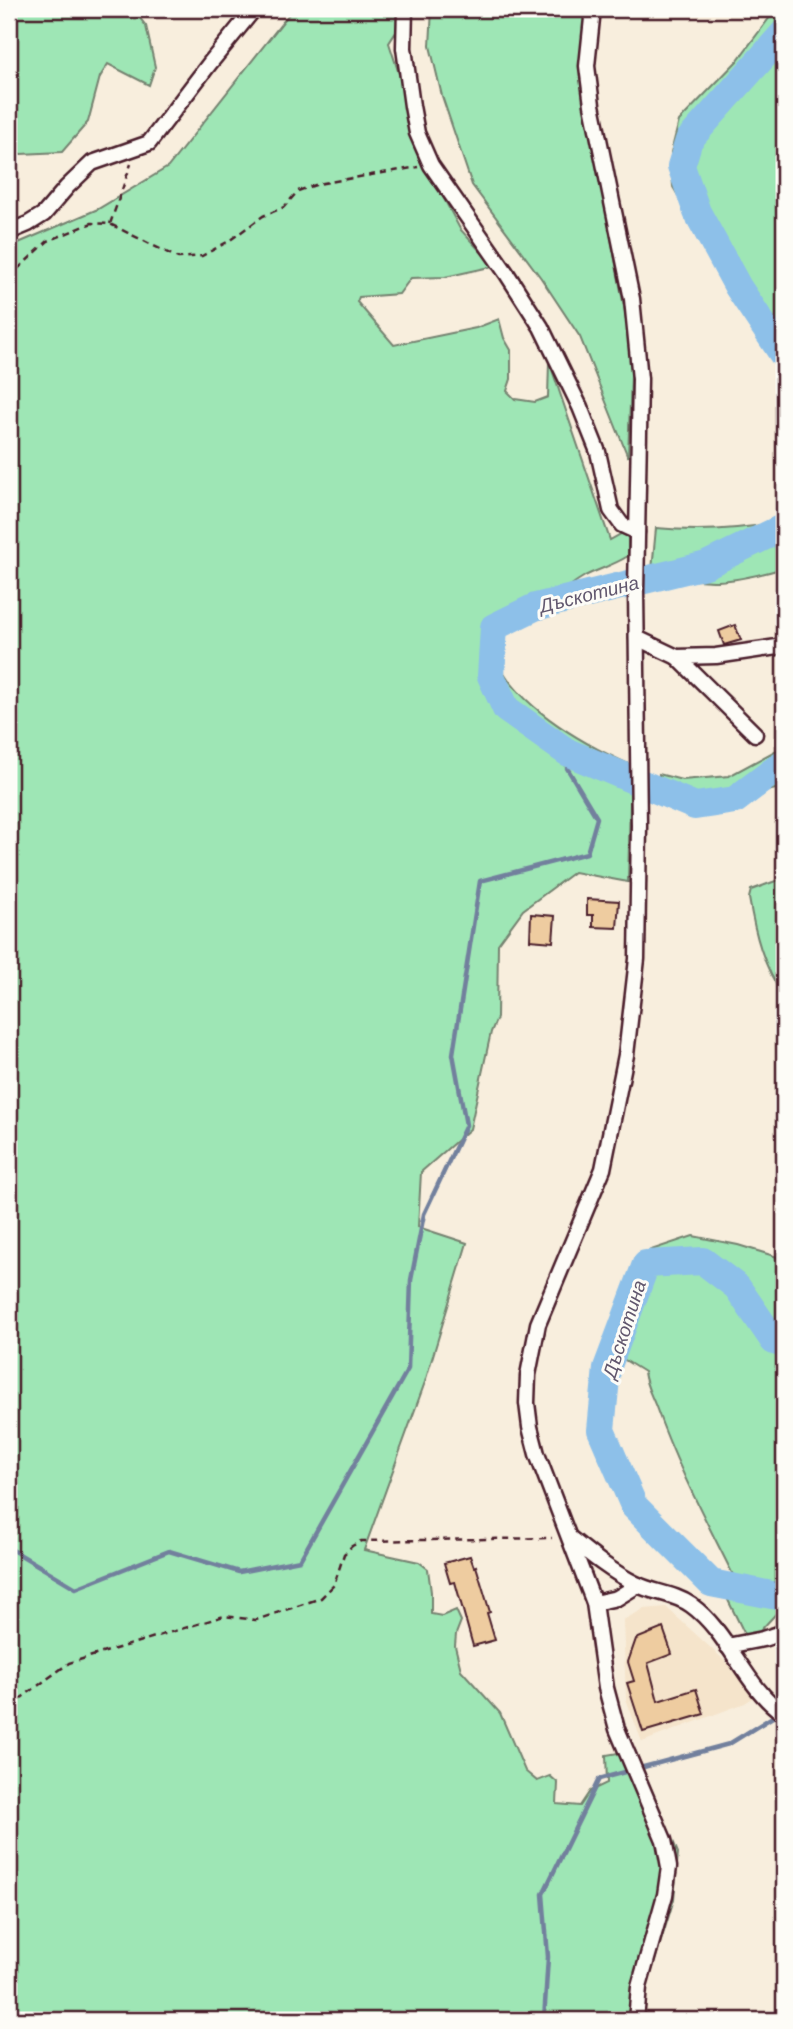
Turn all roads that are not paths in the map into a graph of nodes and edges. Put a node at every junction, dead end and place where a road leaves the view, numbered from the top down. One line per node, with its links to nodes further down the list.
1 (254, 9): 4 (street)
2 (405, 9): 5 (street)
3 (593, 9): 5 (street)
4 (9, 232)
5 (637, 533): 6 (street)
6 (637, 639): 8 (street); 10 (street)
7 (784, 646): 8 (street)
8 (677, 657): 9 (street)
9 (755, 734)
10 (569, 1537): 11 (street); 12 (street)
11 (638, 1586): 12 (street); 14 (street)
12 (594, 1603): 16 (street)
13 (784, 1632): 14 (street)
14 (727, 1646): 15 (street)
15 (784, 1714)
16 (636, 2020)

